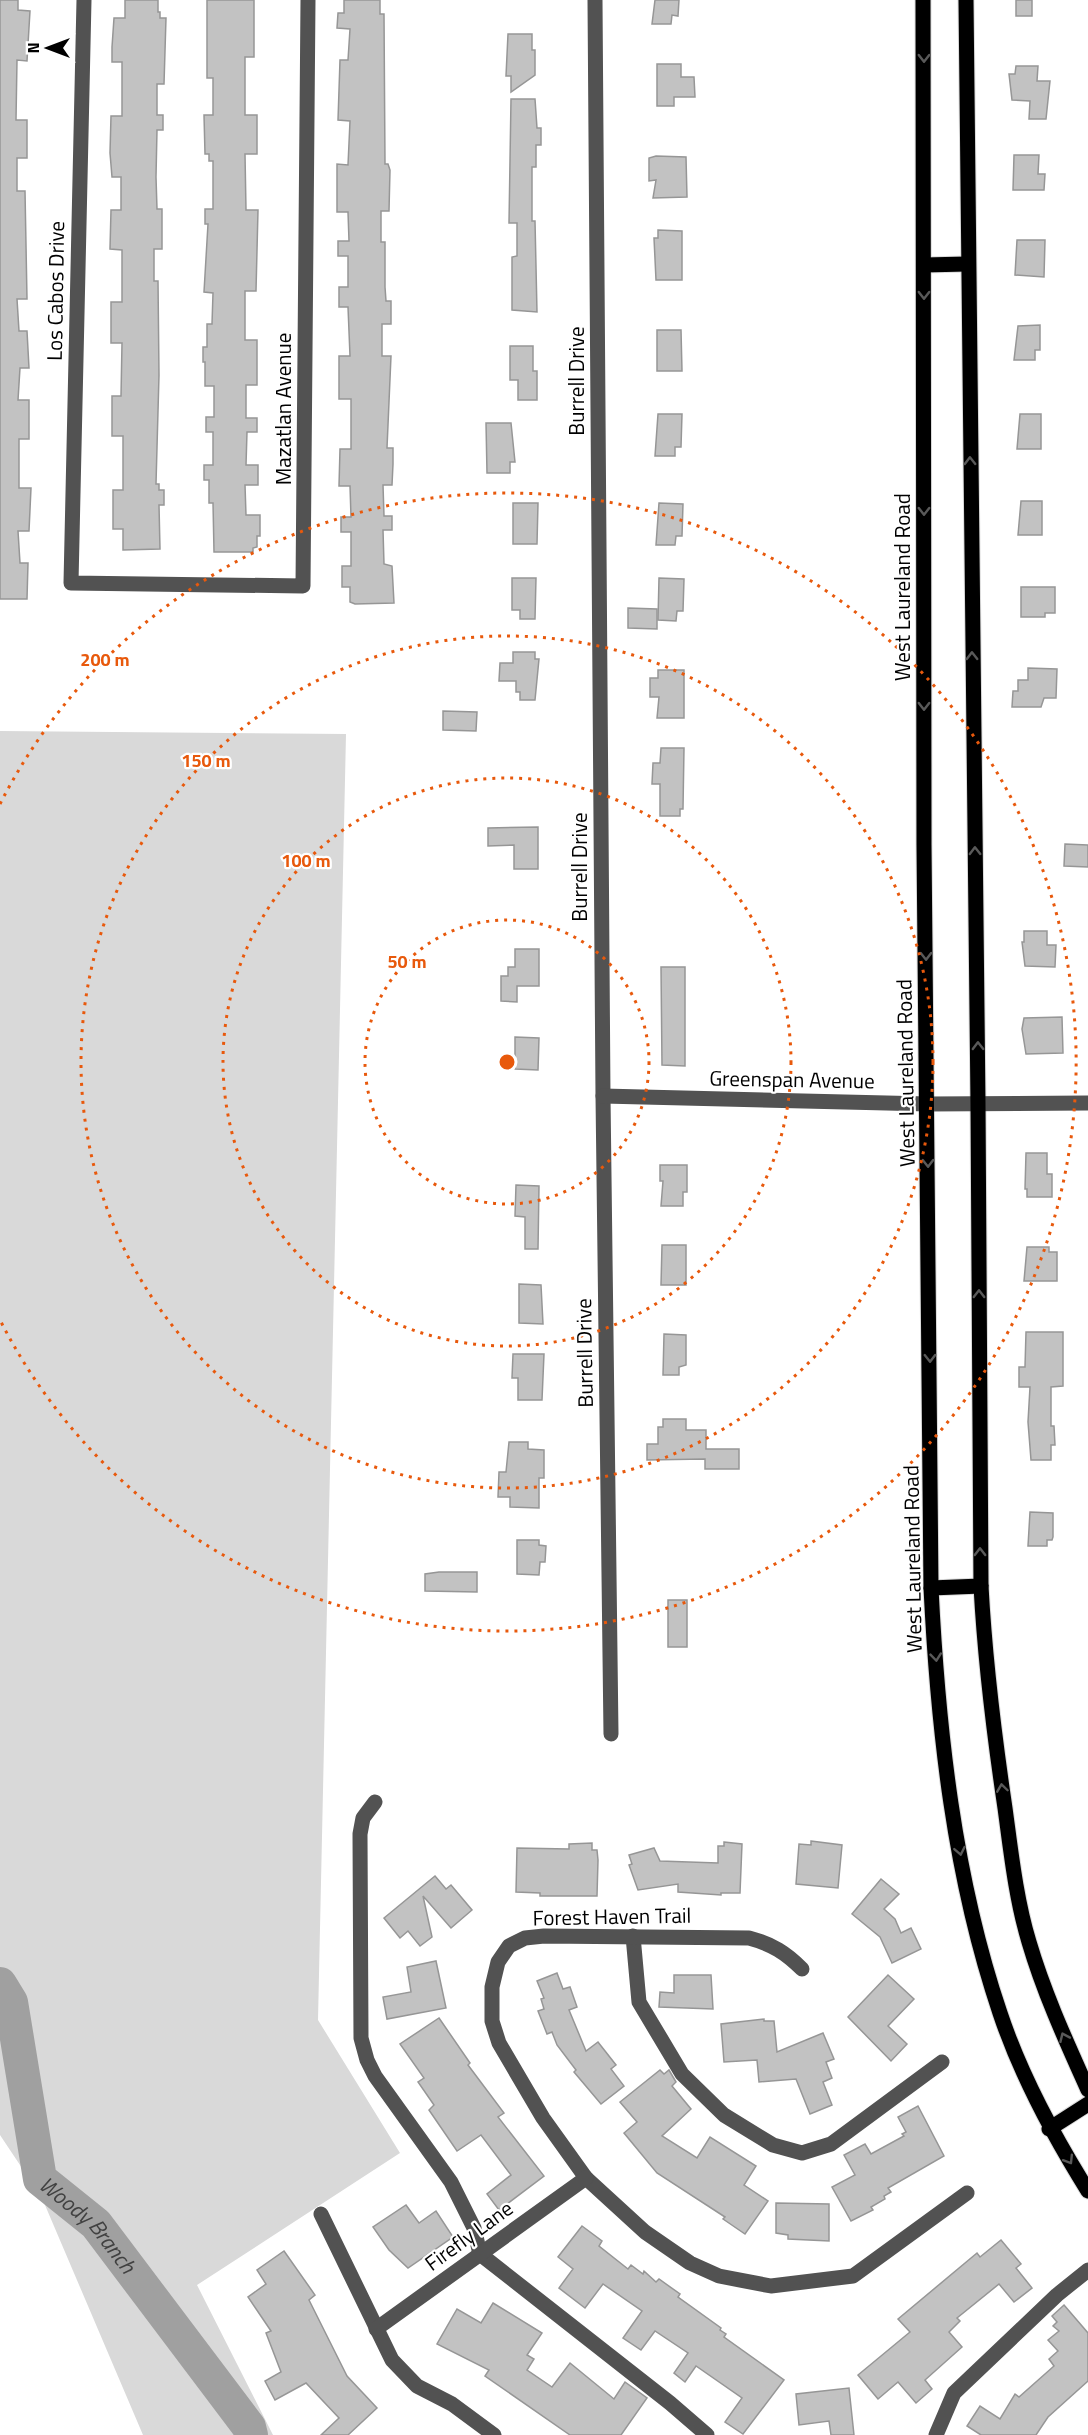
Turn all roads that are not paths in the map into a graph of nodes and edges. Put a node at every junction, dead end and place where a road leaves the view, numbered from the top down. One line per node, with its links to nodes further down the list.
1 (84, 0): 8 (street, Los Cabos Drive)
2 (308, 0): 8 (street, Mazatlan Avenue)
3 (595, 0): 9 (street, Burrell Drive)
4 (923, 0): 7 (main road, West Laureland Road, one-way to 7)
5 (966, 0): 6 (main road)
6 (967, 264): 7 (main road); 12 (main road, one-way to 6)
7 (924, 265): 11 (main road, West Laureland Road, one-way to 11)
8 (71, 583)
9 (603, 1096): 11 (street, Greenspan Avenue); 15 (street, Burrell Drive)
10 (1088, 1103): 12 (street, Greenspan Avenue)
11 (928, 1104): 12 (street, Greenspan Avenue); 14 (main road, West Laureland Road, one-way to 14)
12 (978, 1104): 13 (main road, one-way to 12)
13 (981, 1586): 14 (main road); 20 (main road, one-way to 13)
14 (931, 1588): 22 (main road, West Laureland Road, one-way to 22)
15 (611, 1734)
16 (375, 1802): 27 (street)
17 (633, 1936): 18 (street, Forest Haven Trail); 19 (street); 23 (street, Forest Haven Trail)
18 (802, 1969)
19 (942, 2062)
20 (1088, 2090)
21 (1088, 2104): 22 (main road)
22 (1049, 2129): 24 (main road, West Laureland Road, one-way to 24)
23 (586, 2178): 25 (street, Forest Haven Trail); 27 (street, Firefly Lane)
24 (1088, 2191)
25 (967, 2193)
26 (321, 2214): 29 (street)
27 (480, 2254): 29 (street, Firefly Lane); 31 (street)
28 (1088, 2270): 32 (street)
29 (376, 2329): 30 (street)
30 (494, 2435)
31 (707, 2435)
32 (936, 2435)

